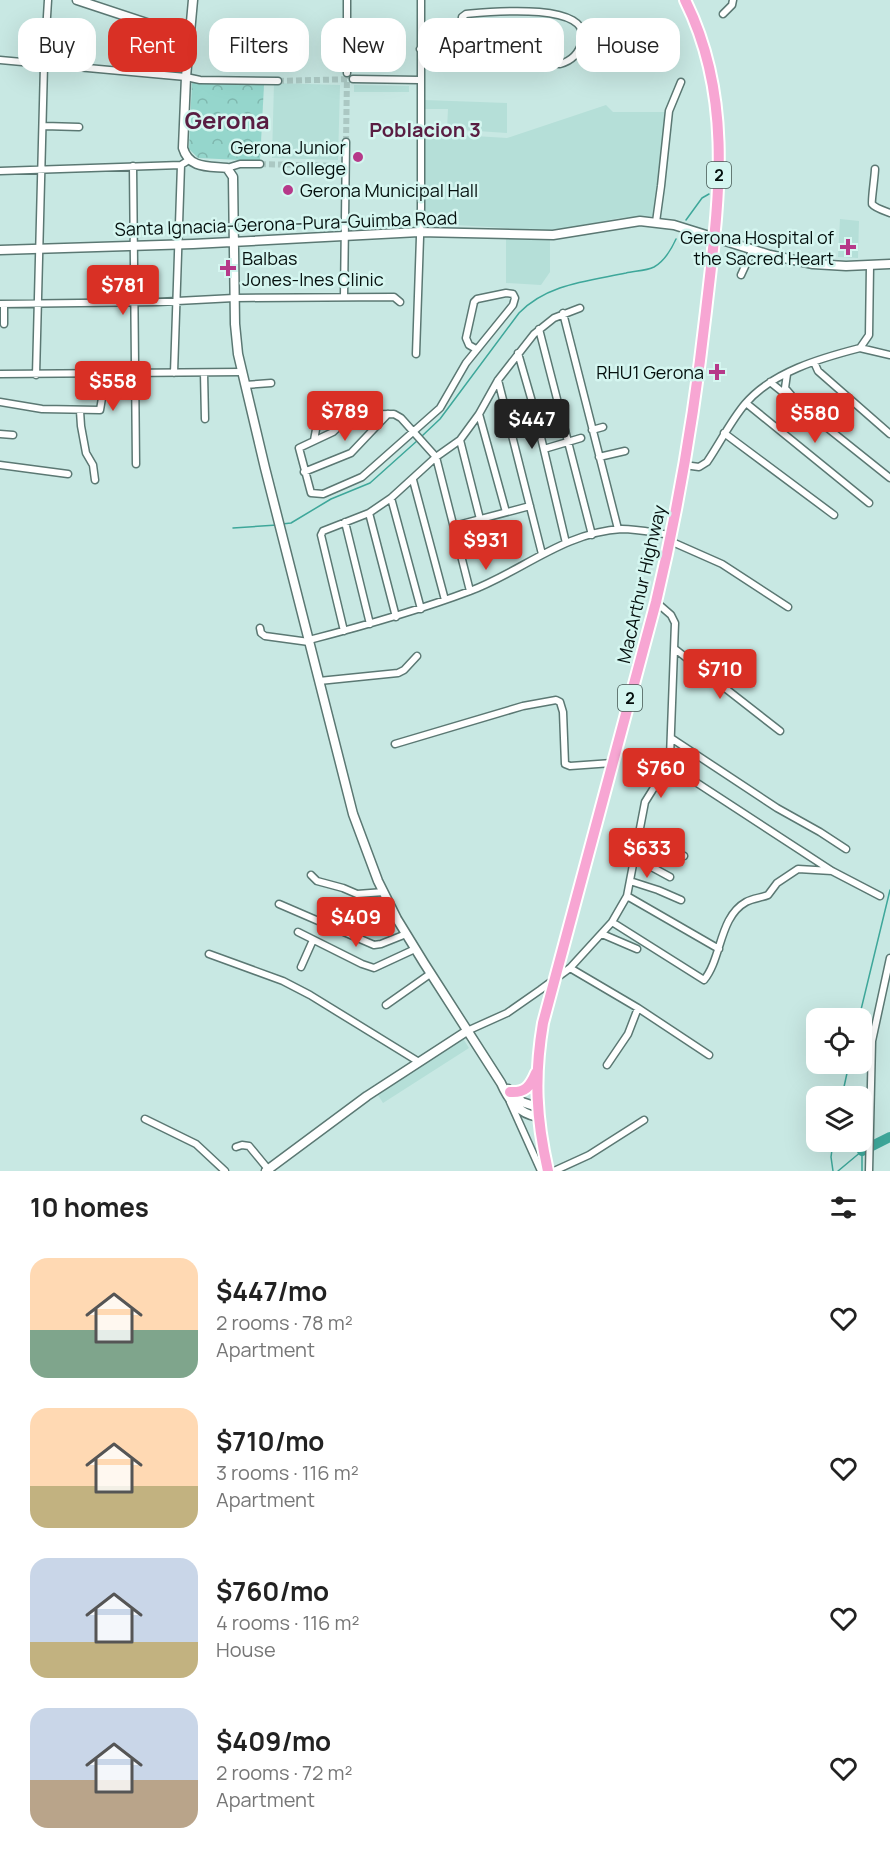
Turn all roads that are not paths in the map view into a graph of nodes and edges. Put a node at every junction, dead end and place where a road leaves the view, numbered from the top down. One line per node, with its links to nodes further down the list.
1 (48, 0): 9 (street)
2 (77, 0): 10 (main road)
3 (193, 0): 11 (main road)
4 (346, 0): 20 (street)
5 (421, 0): 12 (street)
6 (685, 0): 40 (highway, MacArthur Highway / 2)
7 (733, 0): 8 (street)
8 (723, 14)
9 (47, 18)
10 (131, 18)
11 (191, 18)
12 (421, 18)
13 (458, 53): 13 (street)
14 (0, 60): 15 (street)
15 (18, 62)
16 (96, 69): 21 (street)
17 (45, 72): 26 (street)
18 (186, 72): 21 (main road)
19 (419, 72): 23 (street)
20 (347, 73)
21 (186, 77): 24 (street); 29 (main road)
22 (353, 79): 23 (street)
23 (419, 80): 38 (street)
24 (278, 81)
25 (681, 82): 37 (street)
26 (44, 126): 27 (street); 34 (street)
27 (79, 127)
28 (346, 142): 39 (street)
29 (185, 162): 31 (street); 32 (main road); 42 (street)
30 (260, 164): 32 (street)
31 (133, 166): 34 (street); 43 (street)
32 (227, 168): 41 (main road)
33 (875, 169): 36 (street)
34 (42, 170): 35 (street); 44 (street)
35 (0, 171)
36 (890, 213)
37 (656, 222): 38 (main road, Santa Ignacia-Gerona-Pura-Guimba Road); 40 (main road, Santa Ignacia-Gerona-Pura-Guimba Road)
38 (419, 232): 39 (main road, Santa Ignacia-Gerona-Pura-Guimba Road); 64 (street)
39 (344, 236): 41 (main road, Santa Ignacia-Gerona-Pura-Guimba Road); 50 (street)
40 (714, 238): 45 (main road, Santa Ignacia-Gerona-Pura-Guimba Road); 104 (highway, MacArthur Highway / 2)
41 (233, 241): 42 (main road, Santa Ignacia-Gerona-Pura-Guimba Road); 51 (main road)
42 (179, 243): 43 (main road, Santa Ignacia-Gerona-Pura-Guimba Road); 53 (street)
43 (134, 246): 44 (main road, Santa Ignacia-Gerona-Pura-Guimba Road); 52 (street)
44 (40, 249): 46 (main road, Santa Ignacia-Gerona-Pura-Guimba Road); 56 (street)
45 (753, 249): 48 (main road, Santa Ignacia-Gerona-Pura-Guimba Road); 49 (street)
46 (0, 250)
47 (890, 264): 48 (main road, Santa Ignacia-Gerona-Pura-Guimba Road)
48 (870, 266): 61 (street)
49 (741, 276)
50 (344, 297): 51 (street); 54 (street)
51 (234, 298): 53 (street); 67 (main road)
52 (135, 302): 53 (street); 56 (street); 71 (street)
53 (176, 302): 68 (street)
54 (400, 302)
55 (2, 304): 56 (street); 59 (street)
56 (40, 304): 74 (street)
57 (579, 308): 58 (street)
58 (563, 313): 60 (street); 88 (street)
59 (4, 324)
60 (539, 329): 63 (street); 97 (street)
61 (860, 348): 65 (street); 66 (street)
62 (476, 349): 62 (street); 89 (street)
63 (518, 353): 75 (street); 98 (street)
64 (416, 354)
65 (890, 355)
66 (814, 362): 72 (street); 92 (street)
67 (242, 372): 69 (street); 78 (main road)
68 (174, 373): 69 (street); 71 (street)
69 (204, 373): 86 (street)
70 (106, 374): 71 (street); 74 (street); 82 (street)
71 (135, 374): 102 (street)
72 (787, 374): 76 (street); 79 (street)
73 (0, 375): 74 (street)
74 (36, 375)
75 (498, 380): 84 (street); 112 (street)
76 (770, 382): 79 (street); 81 (street)
77 (271, 383): 78 (street)
78 (244, 385): 133 (main road)
79 (795, 401): 107 (street)
80 (0, 402): 82 (street)
81 (746, 403): 90 (street); 111 (street)
82 (81, 411): 108 (street)
83 (388, 414): 85 (street); 89 (street); 105 (street)
84 (479, 414): 96 (street); 113 (street)
85 (351, 415): 95 (street); 95 (street)
86 (205, 419)
87 (603, 427): 88 (street)
88 (592, 430): 101 (street)
89 (414, 432): 100 (street); 105 (street)
90 (724, 433): 104 (street); 115 (street)
91 (0, 434): 93 (street)
92 (890, 434)
93 (13, 435)
94 (581, 438): 97 (street)
95 (315, 440): 105 (street)
96 (460, 440): 100 (street); 116 (street)
97 (568, 442): 98 (street); 120 (street)
98 (544, 449): 122 (street)
99 (625, 451): 101 (street)
100 (436, 457): 109 (street); 118 (street)
101 (599, 457): 119 (street)
102 (136, 464)
103 (0, 465): 106 (street)
104 (684, 465): 121 (highway, MacArthur Highway / 2)
105 (304, 472)
106 (68, 474)
107 (890, 478)
108 (95, 480)
109 (413, 480): 110 (street); 125 (street)
110 (391, 498): 114 (street); 128 (street)
111 (869, 503)
112 (530, 506): 113 (street); 123 (street)
113 (506, 512): 116 (street)
114 (369, 513): 117 (street); 129 (street)
115 (834, 515)
116 (480, 519): 118 (street)
117 (345, 522): 130 (street); 132 (street)
118 (454, 526): 124 (street)
119 (618, 530): 120 (street); 121 (street)
120 (592, 535): 122 (street)
121 (671, 538): 126 (highway, MacArthur Highway / 2); 127 (street)
122 (567, 543): 123 (street)
123 (542, 554): 124 (street)
124 (470, 591): 125 (street)
125 (445, 600): 128 (street)
126 (656, 602): 134 (street); 140 (highway, MacArthur Highway / 2)
127 (788, 607)
128 (421, 609): 129 (street)
129 (396, 617): 130 (street)
130 (370, 624): 132 (street)
131 (260, 628): 133 (street)
132 (344, 631): 133 (street)
133 (309, 641): 136 (main road)
134 (675, 649): 137 (street); 138 (street)
135 (417, 656): 136 (street)
136 (319, 681): 152 (main road)
137 (780, 731)
138 (671, 738): 141 (street); 144 (street)
139 (395, 744): 140 (street)
140 (612, 763): 170 (highway, MacArthur Highway / 2)
141 (668, 764): 142 (street); 148 (street)
142 (640, 833): 143 (street); 145 (street)
143 (638, 842): 146 (street); 147 (street)
144 (846, 849)
145 (684, 856)
146 (635, 858): 150 (street); 151 (street)
147 (675, 860)
148 (832, 871): 154 (street); 164 (street)
149 (311, 875): 152 (street)
150 (670, 878)
151 (630, 881): 153 (street); 155 (street)
152 (384, 892): 159 (main road)
153 (627, 896): 157 (street); 164 (street)
154 (880, 896)
155 (681, 900)
156 (279, 904): 159 (street)
157 (612, 922): 160 (street); 164 (street)
158 (298, 932): 161 (street)
159 (406, 934): 162 (main road)
160 (602, 934): 163 (street); 168 (street)
161 (314, 940): 162 (street); 167 (street)
162 (415, 949): 169 (main road)
163 (638, 949)
164 (719, 949)
165 (209, 954): 175 (street)
166 (890, 957): 188 (street)
167 (301, 967)
168 (570, 968): 170 (street); 172 (street)
169 (430, 974): 171 (street); 173 (main road)
170 (555, 978): 173 (street); 177 (highway, MacArthur Highway / 2)
171 (386, 1005)
172 (638, 1008): 174 (street); 176 (street)
173 (467, 1030): 175 (main road); 178 (main road)
174 (709, 1055)
175 (419, 1062): 183 (main road)
176 (607, 1065)
177 (537, 1070): 178 (highway); 179 (highway, MacArthur Highway / 2)
178 (510, 1097): 179 (main road); 185 (street)
179 (537, 1112): 186 (highway, MacArthur Highway / 2)
180 (145, 1119): 184 (street)
181 (644, 1120): 187 (street)
182 (236, 1147): 183 (street)
183 (267, 1170)
184 (225, 1171)
185 (541, 1171)
186 (548, 1171)
187 (554, 1171)
188 (868, 1171)

